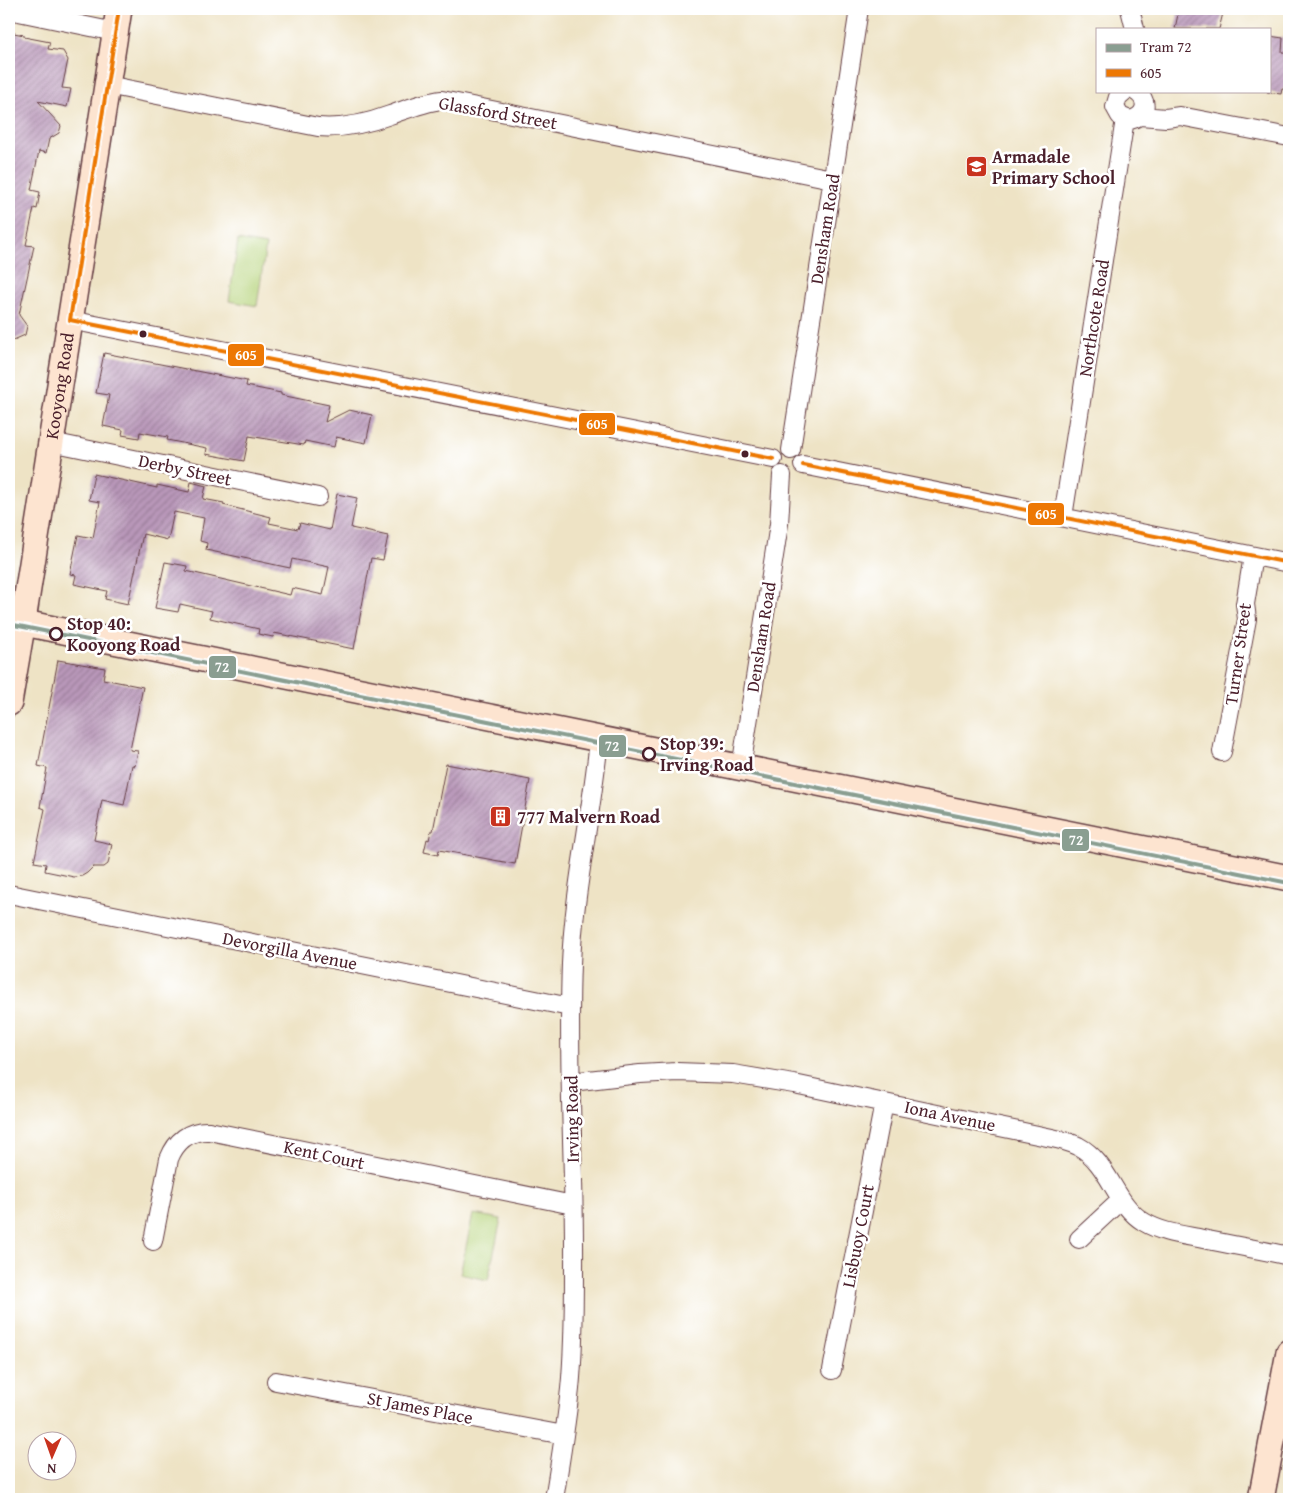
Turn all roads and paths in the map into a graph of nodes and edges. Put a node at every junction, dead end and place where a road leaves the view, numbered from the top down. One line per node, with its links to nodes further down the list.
1 (859, 9): 10 (street, Densham Road)
2 (1130, 9): 5 (street)
3 (9, 10): 4 (street)
4 (117, 20): 6 (main road, Kooyong Road)
5 (1135, 28)
6 (107, 85): 10 (street, Glassford Street); 11 (main road, Kooyong Road)
7 (1124, 92): 8 (street)
8 (1136, 107): 9 (street); 18 (street, Northcote Road)
9 (1289, 137)
10 (832, 179): 13 (street, Densham Road)
11 (70, 320): 12 (main road, Kooyong Road); 14 (street)
12 (51, 442): 17 (street, Derby Street); 21 (main road, Kooyong Road)
13 (790, 450): 14 (street); 15 (street)
14 (773, 459): 16 (street)
15 (803, 465): 16 (street); 18 (street)
16 (782, 475): 25 (street, Densham Road)
17 (318, 497)
18 (1063, 517): 19 (street)
19 (1253, 556): 20 (street); 24 (street, Turner Street)
20 (1289, 563)
21 (16, 621): 22 (main road, Kooyong Road); 23 (main road)
22 (9, 703)
23 (599, 739): 25 (main road); 28 (street, Irving Road)
24 (1222, 752)
25 (741, 768): 26 (main road)
26 (1289, 878)
27 (9, 894): 28 (street, Devorgilla Avenue)
28 (570, 1007): 29 (street, Irving Road)
29 (571, 1082): 30 (street, Iona Avenue); 32 (street, Irving Road)
30 (884, 1103): 31 (street, Iona Avenue); 37 (street, Lisbuoy Court)
31 (1121, 1200): 33 (street); 35 (street, Iona Avenue)
32 (573, 1205): 34 (street, Kent Court); 39 (street, Irving Road)
33 (1079, 1239)
34 (153, 1241)
35 (1289, 1256)
36 (1289, 1352): 41 (main road)
37 (832, 1370)
38 (276, 1381): 39 (street, St James Place)
39 (564, 1435): 40 (street, Irving Road)
40 (557, 1499)
41 (1261, 1499)

